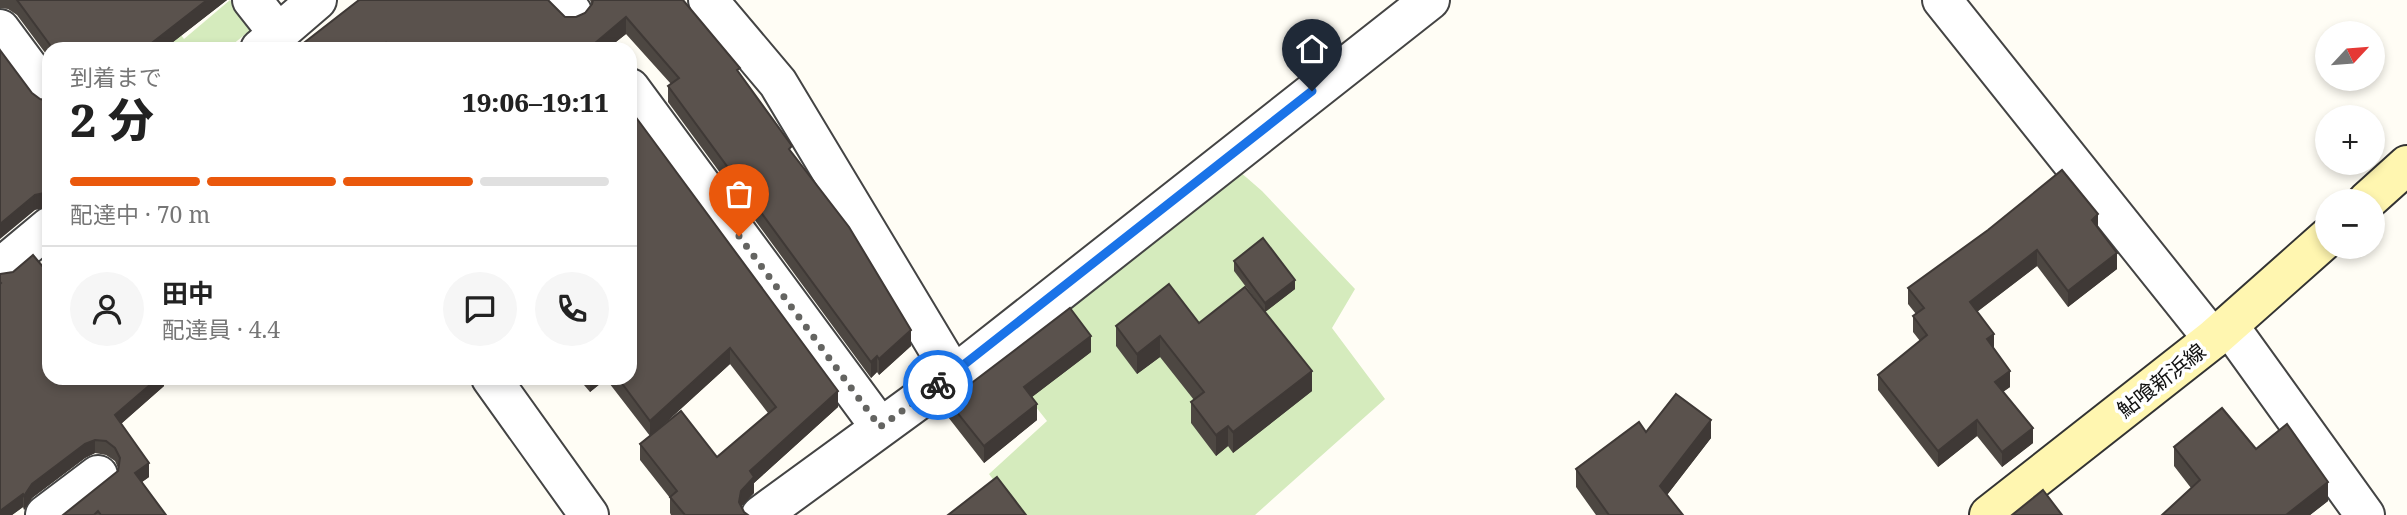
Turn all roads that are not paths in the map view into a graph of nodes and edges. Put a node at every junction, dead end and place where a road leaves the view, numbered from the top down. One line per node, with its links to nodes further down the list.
1 (252, 0): 8 (street)
2 (317, 0): 8 (street)
3 (708, 0): 17 (street)
4 (1430, 0): 6 (street)
5 (1942, 0): 16 (street)
6 (1389, 12): 17 (street)
7 (0, 30): 9 (street)
8 (269, 41)
9 (42, 86)
10 (637, 97): 19 (street)
11 (2407, 165): 12 (main road)
12 (2380, 189)
13 (42, 233): 15 (street)
14 (2315, 249): 16 (main road, 鮎喰新浜線)
15 (0, 268)
16 (2221, 333): 24 (main road, 鮎喰新浜線); 25 (street)
17 (953, 374): 19 (street)
18 (496, 385): 23 (street)
19 (880, 427): 21 (street)
20 (97, 475): 22 (street)
21 (764, 514)
22 (45, 515)
23 (589, 515)
24 (1989, 515)
25 (2365, 515)

